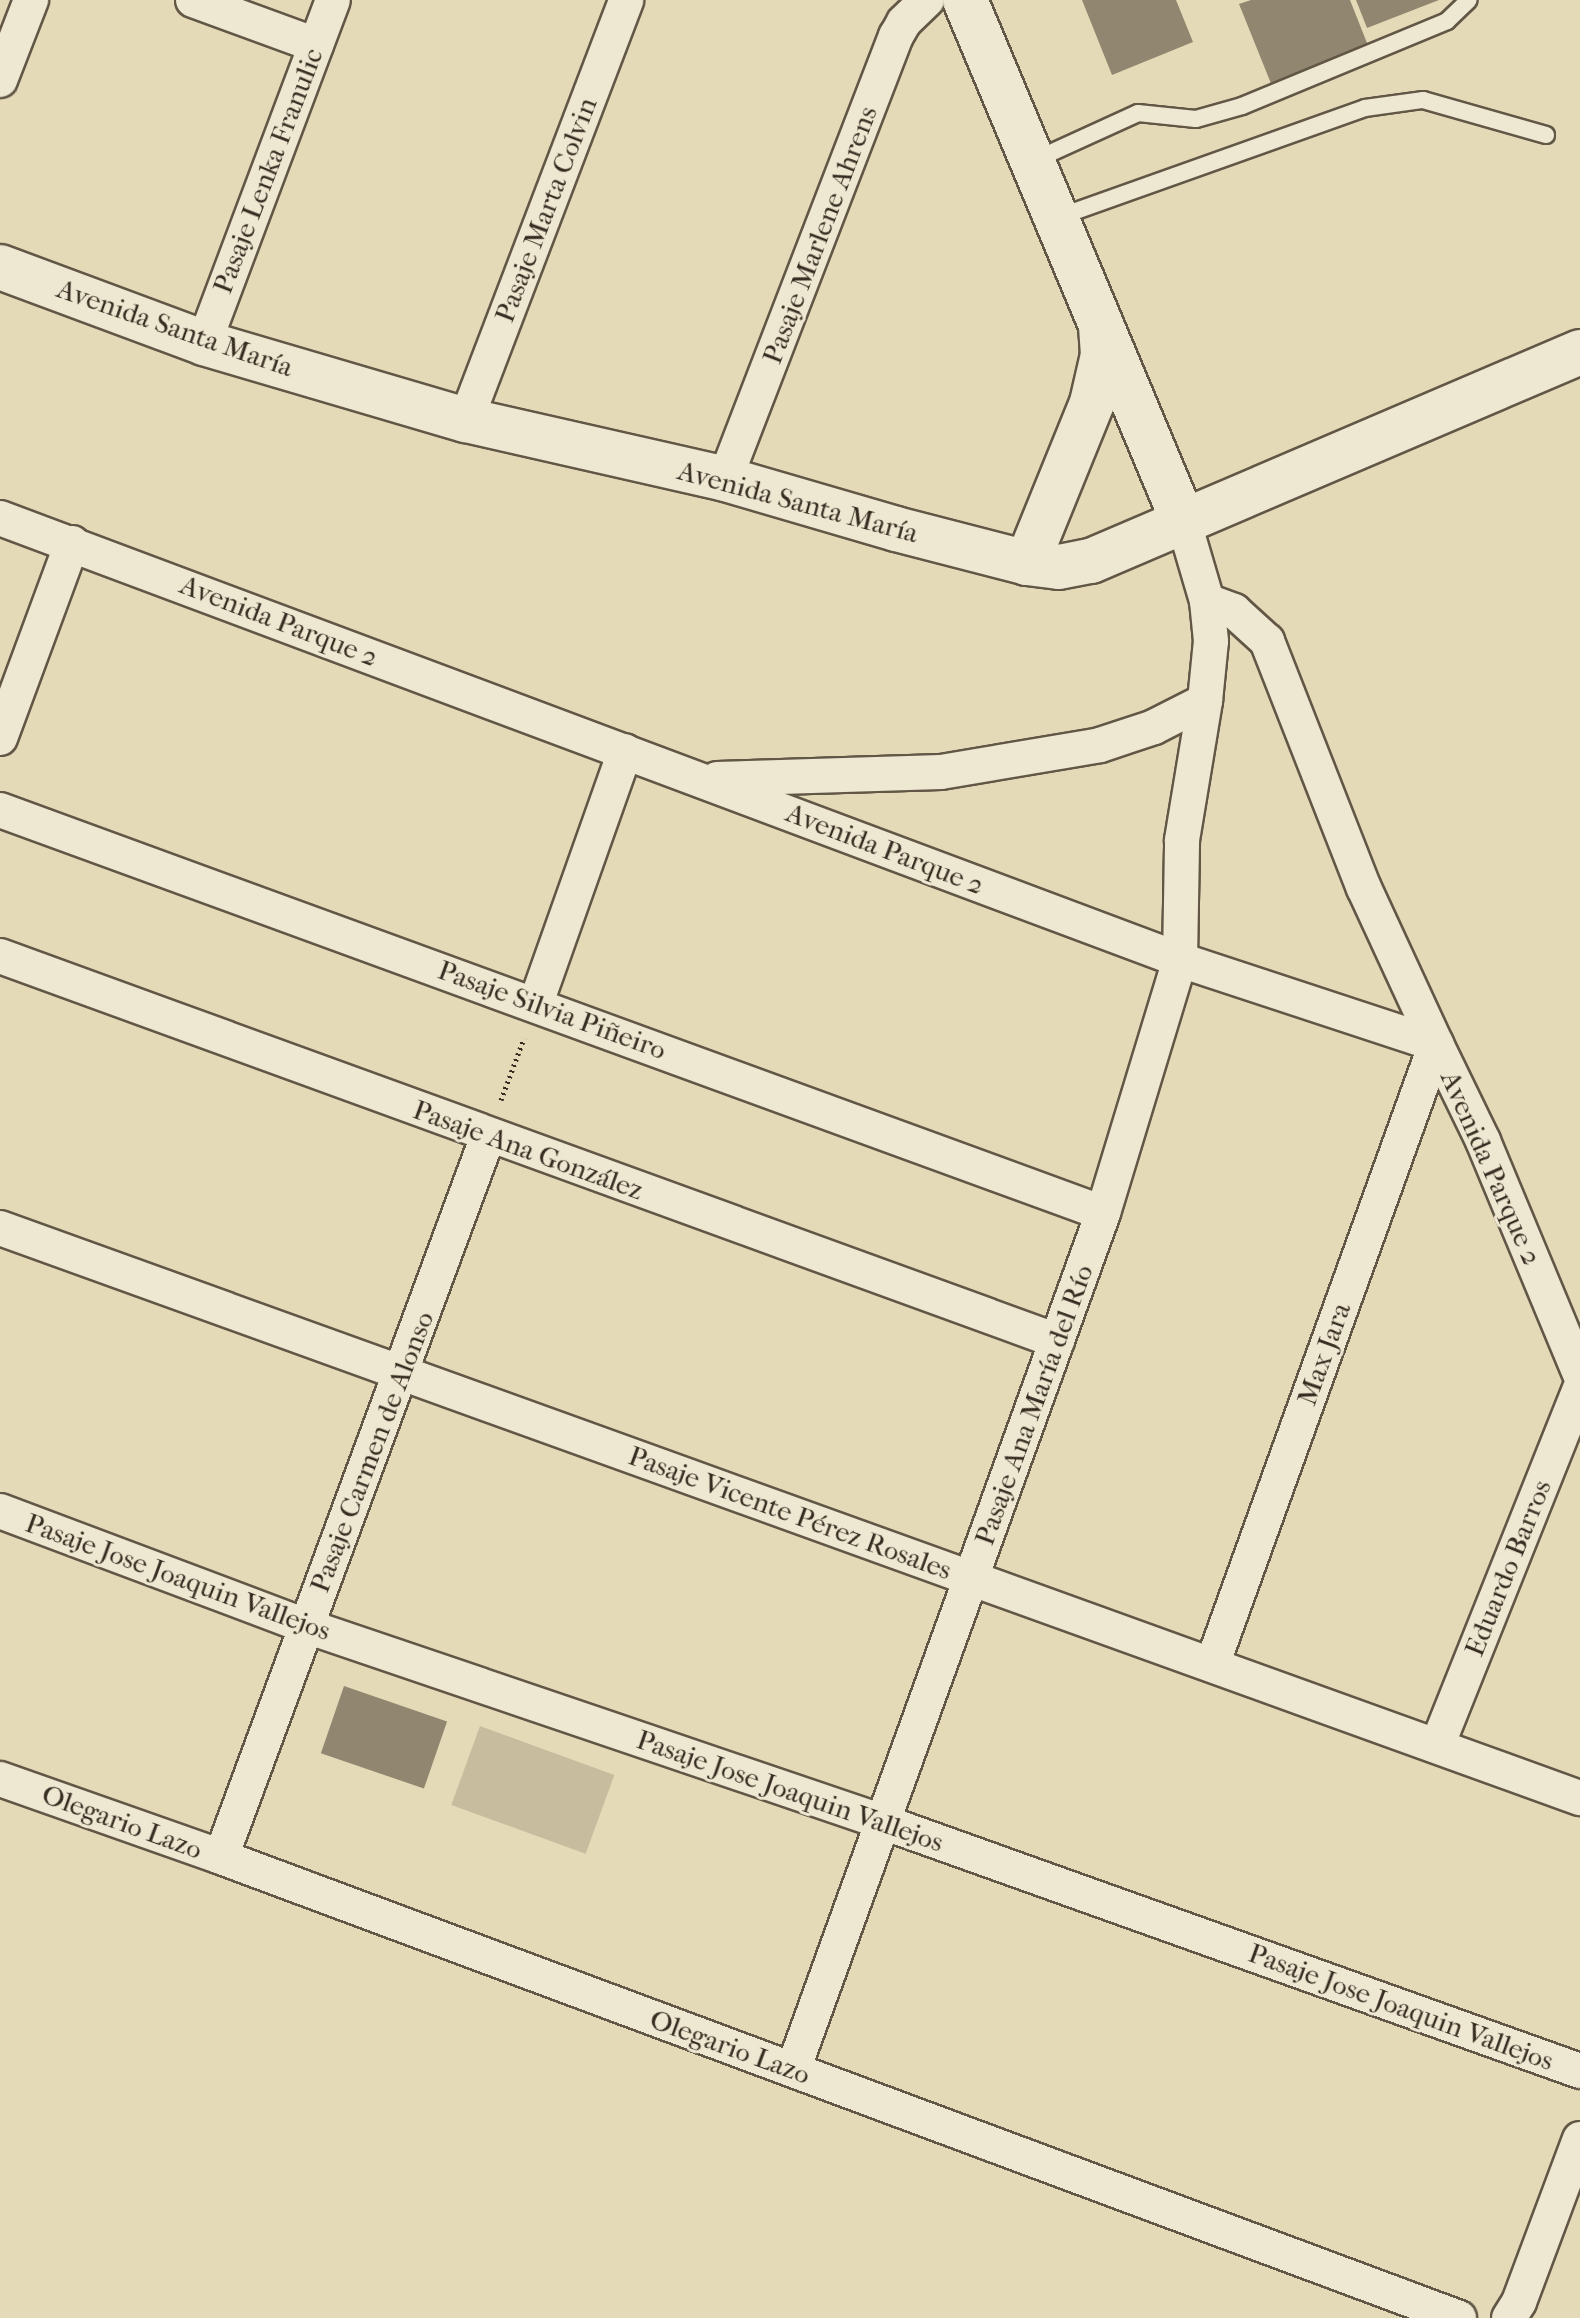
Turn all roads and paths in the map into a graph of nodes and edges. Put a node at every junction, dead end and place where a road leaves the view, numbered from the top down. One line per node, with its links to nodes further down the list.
1 (31, 0): 9 (street)
2 (193, 0): 8 (street)
3 (333, 0): 8 (street, Pasaje Lenka Franulic)
4 (626, 0): 17 (street, Pasaje Marta Colvin)
5 (927, 0): 18 (street, Pasaje Marlene Ahrens)
6 (965, 0): 11 (street)
7 (1469, 0): 11 (lane)
8 (316, 45): 15 (street, Pasaje Lenka Franulic)
9 (0, 80)
10 (1546, 135): 12 (lane)
11 (1034, 160): 12 (street)
12 (1058, 218): 14 (street)
13 (0, 267): 15 (street, Avenida Santa María)
14 (1101, 319): 20 (street); 22 (street)
15 (204, 343): 17 (street, Avenida Santa María)
16 (1580, 352): 20 (street, Avenida Santa María)
17 (466, 420): 18 (street, Avenida Santa María)
18 (725, 479): 22 (street, Avenida Santa María)
19 (0, 518): 21 (street, Avenida Parque 2)
20 (1184, 523): 22 (street, Avenida Santa María); 23 (street, Pasaje Ana María del Río)
21 (72, 543): 25 (street); 26 (street, Avenida Parque 2)
22 (1027, 563)
23 (1207, 601): 24 (street, Pasaje Ana María del Río); 32 (street)
24 (1205, 701): 27 (street); 30 (street, Pasaje Ana María del Río)
25 (0, 738)
26 (625, 751): 27 (street, Avenida Parque 2); 31 (street)
27 (700, 779): 30 (street, Avenida Parque 2)
28 (0, 810): 31 (street, Pasaje Silvia Piñeiro)
29 (0, 956): 33 (street, Pasaje Ana González)
30 (1180, 960): 32 (street, Avenida Parque 2); 34 (street, Pasaje Ana María del Río)
31 (536, 1003): 33 (path); 34 (street, Pasaje Silvia Piñeiro)
32 (1436, 1044): 38 (street, Avenida Parque 2); 43 (street, Max Jara)
33 (488, 1136): 36 (street, Pasaje Ana González); 37 (street, Pasaje Carmen de Alonso)
34 (1103, 1213): 36 (street, Pasaje Ana María del Río)
35 (0, 1228): 37 (street, Pasaje Vicente Pérez Rosales)
36 (1057, 1341): 41 (street, Pasaje Ana María del Río)
37 (402, 1373): 41 (street, Pasaje Vicente Pérez Rosales); 42 (street, Pasaje Carmen de Alonso)
38 (1580, 1374)
39 (1580, 1389): 44 (street, Eduardo Barros)
40 (0, 1511): 42 (street, Pasaje Jose Joaquin Vallejos)
41 (971, 1578): 43 (street, Pasaje Vicente Pérez Rosales); 47 (street, Pasaje Ana María del Río)
42 (306, 1626): 47 (street, Pasaje Jose Joaquin Vallejos); 48 (street, Pasaje Carmen de Alonso)
43 (1212, 1665): 44 (street, Pasaje Vicente Pérez Rosales)
44 (1437, 1746): 46 (street, Pasaje Vicente Pérez Rosales)
45 (0, 1779): 48 (street, Olegario Lazo)
46 (1580, 1798)
47 (883, 1822): 49 (street, Pasaje Ana María del Río); 50 (street, Pasaje Jose Joaquin Vallejos)
48 (221, 1857): 49 (street, Olegario Lazo)
49 (793, 2070): 52 (street, Olegario Lazo)
50 (1580, 2071)
51 (1580, 2139): 53 (street)
52 (1459, 2318)
53 (1509, 2318)

